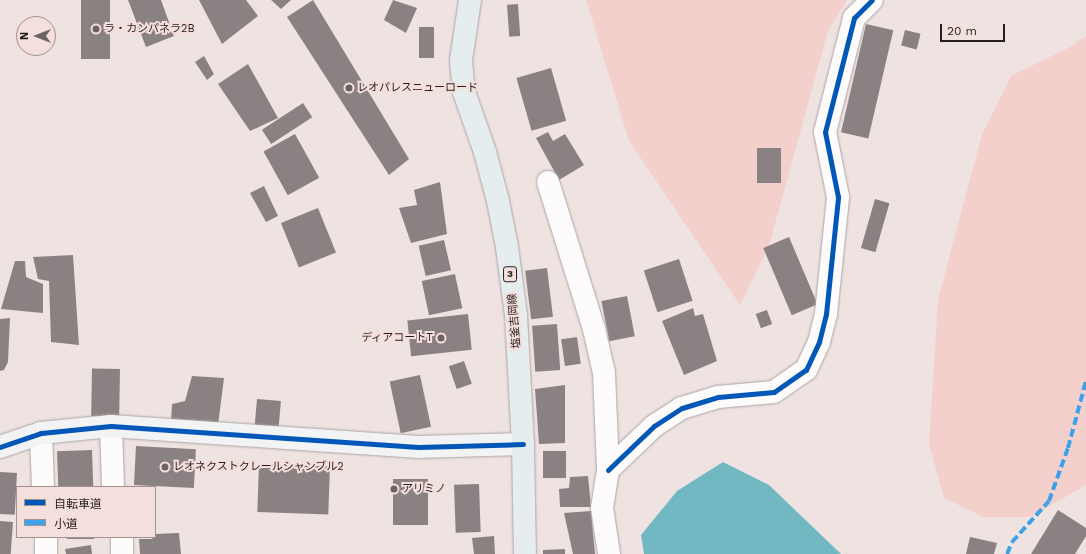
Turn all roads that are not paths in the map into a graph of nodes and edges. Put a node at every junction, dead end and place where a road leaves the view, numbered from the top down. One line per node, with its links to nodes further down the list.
1 (470, 0): 6 (main road, 塩釜吉岡線 / 3)
2 (872, 0): 8 (street)
3 (548, 182): 8 (street)
4 (111, 426): 5 (street); 6 (street); 10 (street)
5 (41, 433): 7 (street); 9 (street)
6 (523, 444): 15 (main road, 塩釜吉岡線 / 3)
7 (0, 446)
8 (608, 470): 16 (street)
9 (43, 486)
10 (114, 486)
11 (46, 538): 13 (street)
12 (122, 538): 14 (street)
13 (46, 554)
14 (122, 554)
15 (525, 554)
16 (609, 554)

